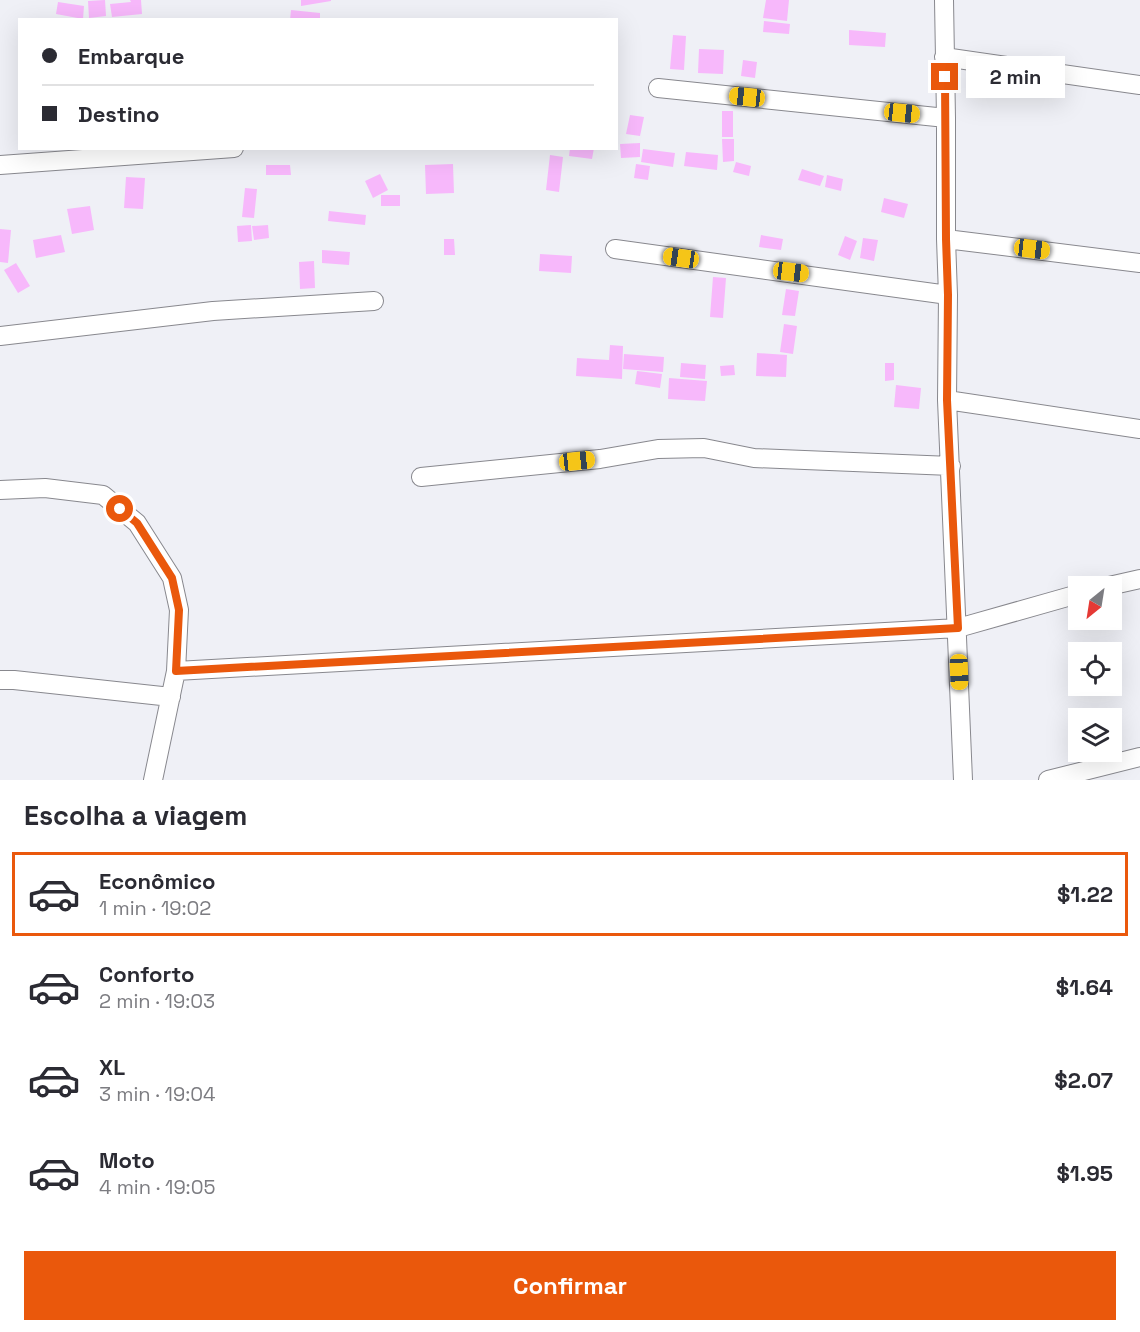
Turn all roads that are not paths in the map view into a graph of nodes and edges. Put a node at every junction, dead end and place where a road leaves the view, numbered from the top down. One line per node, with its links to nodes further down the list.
1 (944, 0): 2 (street)
2 (944, 57): 3 (street); 5 (street)
3 (1140, 85)
4 (658, 88): 5 (street)
5 (946, 118): 8 (street)
6 (206, 150): 7 (street)
7 (0, 165)
8 (946, 239): 10 (street); 11 (street)
9 (615, 249): 11 (street)
10 (1140, 263)
11 (948, 295): 14 (street)
12 (374, 301): 13 (street)
13 (0, 336)
14 (947, 400): 15 (street); 16 (street)
15 (1140, 429)
16 (951, 466): 17 (street); 22 (street)
17 (421, 477)
18 (0, 490): 23 (street)
19 (1140, 579): 20 (street)
20 (1122, 583)
21 (1068, 597): 22 (street)
22 (958, 628): 23 (street); 28 (street)
23 (176, 671): 25 (street)
24 (0, 680): 25 (street)
25 (171, 697): 27 (street)
26 (1140, 757): 29 (street)
27 (153, 780)
28 (963, 780)
29 (1048, 780)

